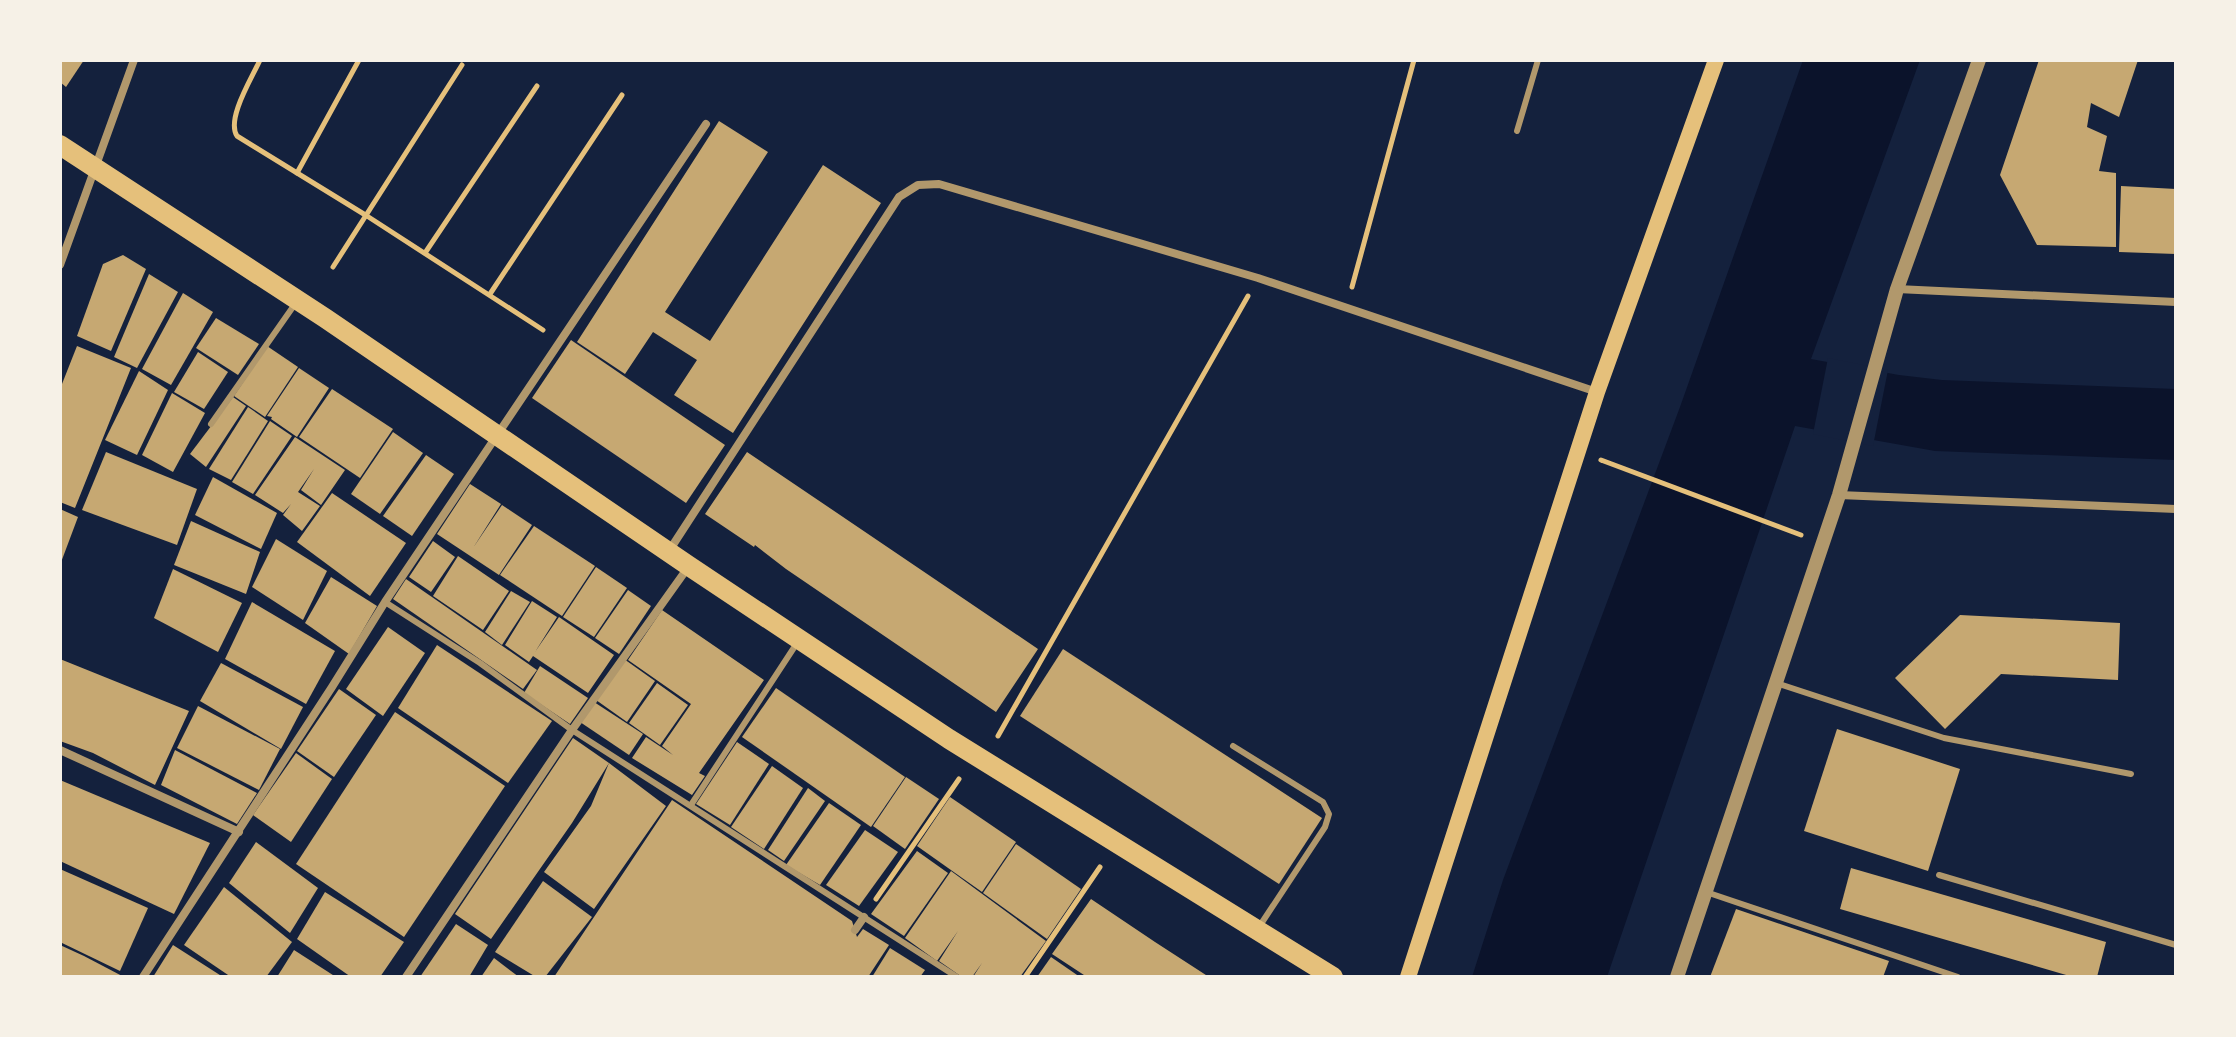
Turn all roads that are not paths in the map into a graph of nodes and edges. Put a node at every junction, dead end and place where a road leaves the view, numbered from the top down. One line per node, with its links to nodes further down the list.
1 (134, 60): 8 (street)
2 (1538, 60): 6 (lane)
3 (1716, 60): 13 (main road)
4 (1979, 60): 10 (street)
5 (706, 124): 15 (street)
6 (1517, 131)
7 (60, 145): 8 (main road)
8 (96, 168): 9 (street); 11 (main road)
9 (60, 265)
10 (1897, 289): 12 (street); 16 (street)
11 (297, 301): 14 (lane); 15 (main road)
12 (2176, 302)
13 (1597, 392): 18 (street); 39 (main road)
14 (211, 424)
15 (498, 435): 18 (main road); 20 (street)
16 (1839, 495): 17 (street); 22 (street)
17 (2176, 509)
18 (669, 552): 19 (main road)
19 (689, 566): 21 (main road); 23 (street)
20 (385, 602): 23 (lane); 28 (street)
21 (799, 640): 27 (lane); 33 (main road)
22 (1776, 683): 26 (lane); 30 (street)
23 (572, 730): 27 (lane); 36 (street)
24 (1233, 746): 33 (lane)
25 (60, 750): 28 (street)
26 (2131, 774)
27 (691, 805): 31 (lane)
28 (239, 832): 35 (street)
29 (1939, 875): 34 (lane)
30 (1706, 892): 40 (street); 41 (lane)
31 (864, 917): 32 (street); 37 (lane)
32 (855, 930)
33 (1257, 930): 38 (main road)
34 (2176, 945)
35 (143, 977)
36 (406, 977)
37 (957, 977)
38 (1333, 977)
39 (1408, 977)
40 (1677, 977)
41 (1958, 977)

